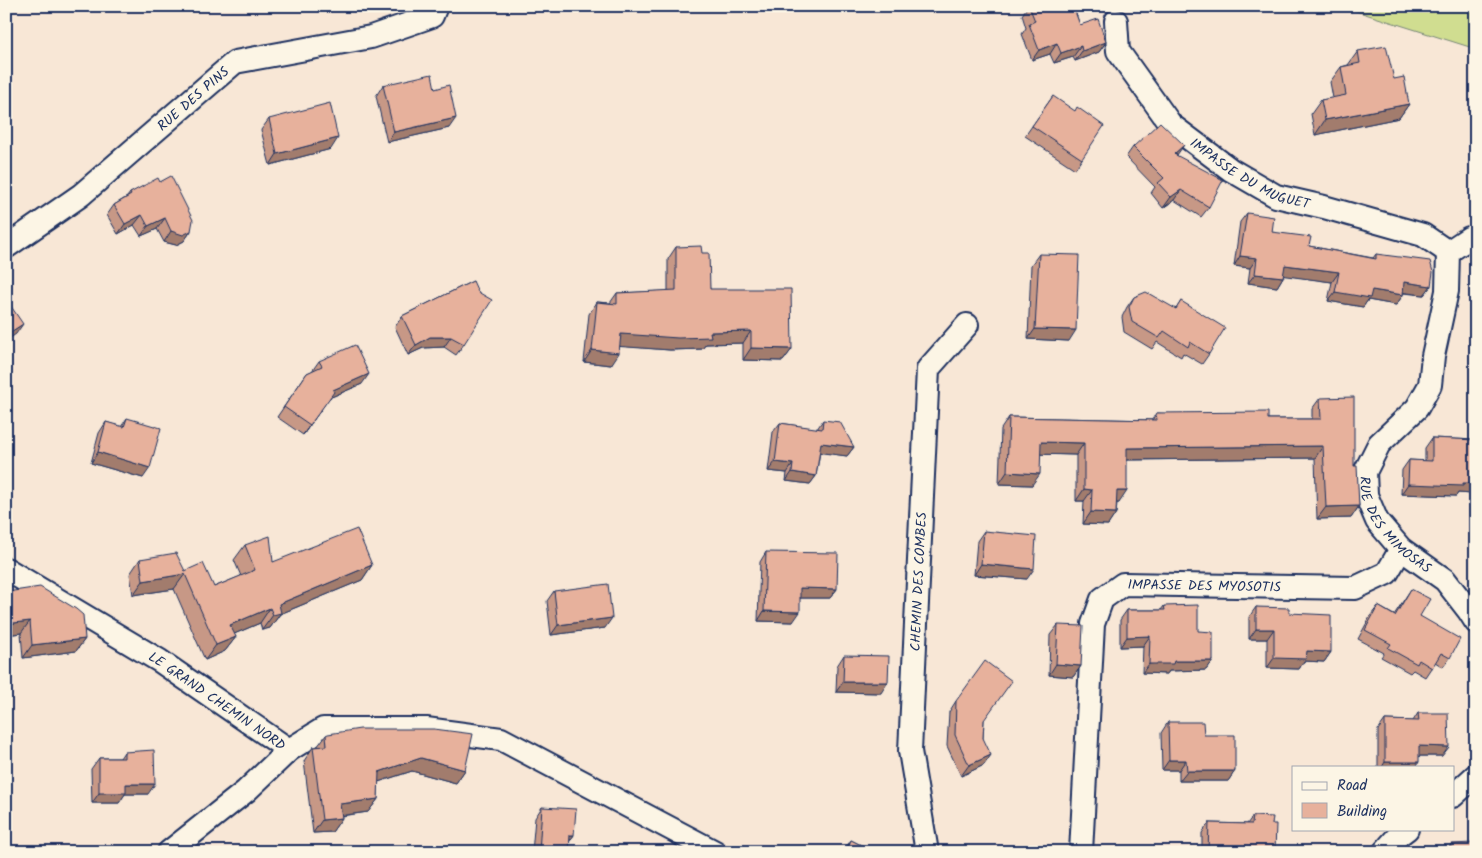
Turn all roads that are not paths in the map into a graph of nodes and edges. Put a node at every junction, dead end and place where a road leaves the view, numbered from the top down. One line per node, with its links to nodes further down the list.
1 (436, 6): 4 (street, RUE DES PINS)
2 (1116, 21): 5 (street, IMPASSE DU MUGUET)
3 (1476, 237): 5 (street)
4 (6, 247)
5 (1448, 252): 7 (street, RUE DES MIMOSAS)
6 (967, 325): 16 (street, CHEMIN DES COMBES)
7 (1401, 549): 9 (street, RUE DES MIMOSAS); 17 (street, IMPASSE DES MYOSOTIS)
8 (6, 569): 10 (street, LE GRAND CHEMIN NORD)
9 (1476, 622)
10 (290, 750): 14 (street); 15 (street, LE GRAND CHEMIN NORD)
11 (1476, 775): 12 (street)
12 (1454, 795)
13 (1406, 830): 18 (street)
14 (169, 852)
15 (715, 852)
16 (926, 852)
17 (1081, 852)
18 (1384, 852)

